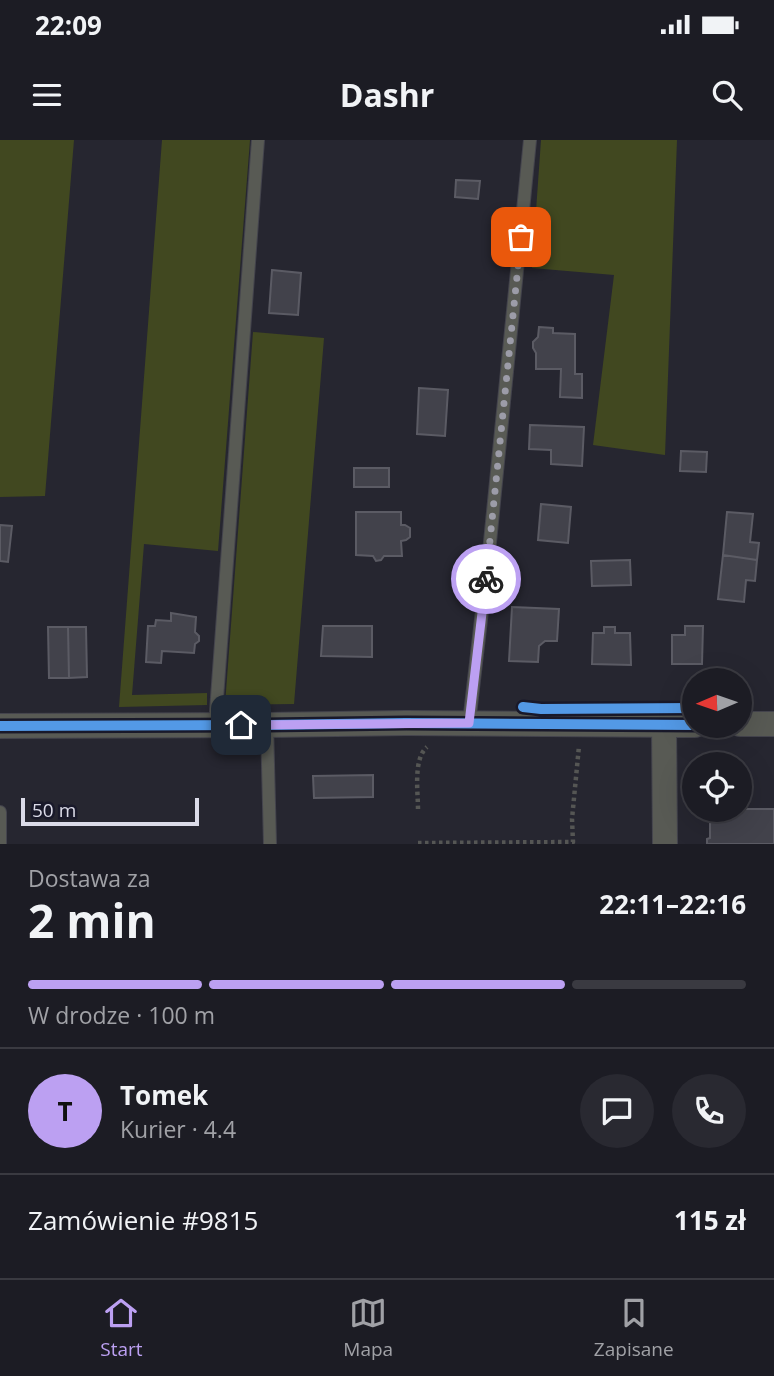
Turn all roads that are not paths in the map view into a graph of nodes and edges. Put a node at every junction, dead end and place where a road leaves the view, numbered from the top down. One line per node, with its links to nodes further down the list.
1 (258, 140): 7 (lane)
2 (530, 140): 3 (lane)
3 (469, 723): 8 (street); 9 (street)
4 (682, 724): 9 (street)
5 (752, 724): 6 (street)
6 (774, 724)
7 (215, 725): 8 (street); 10 (street)
8 (267, 725): 13 (lane)
9 (664, 725): 14 (street)
10 (0, 726)
11 (0, 813): 12 (lane)
12 (0, 844)
13 (270, 844)
14 (664, 844)

